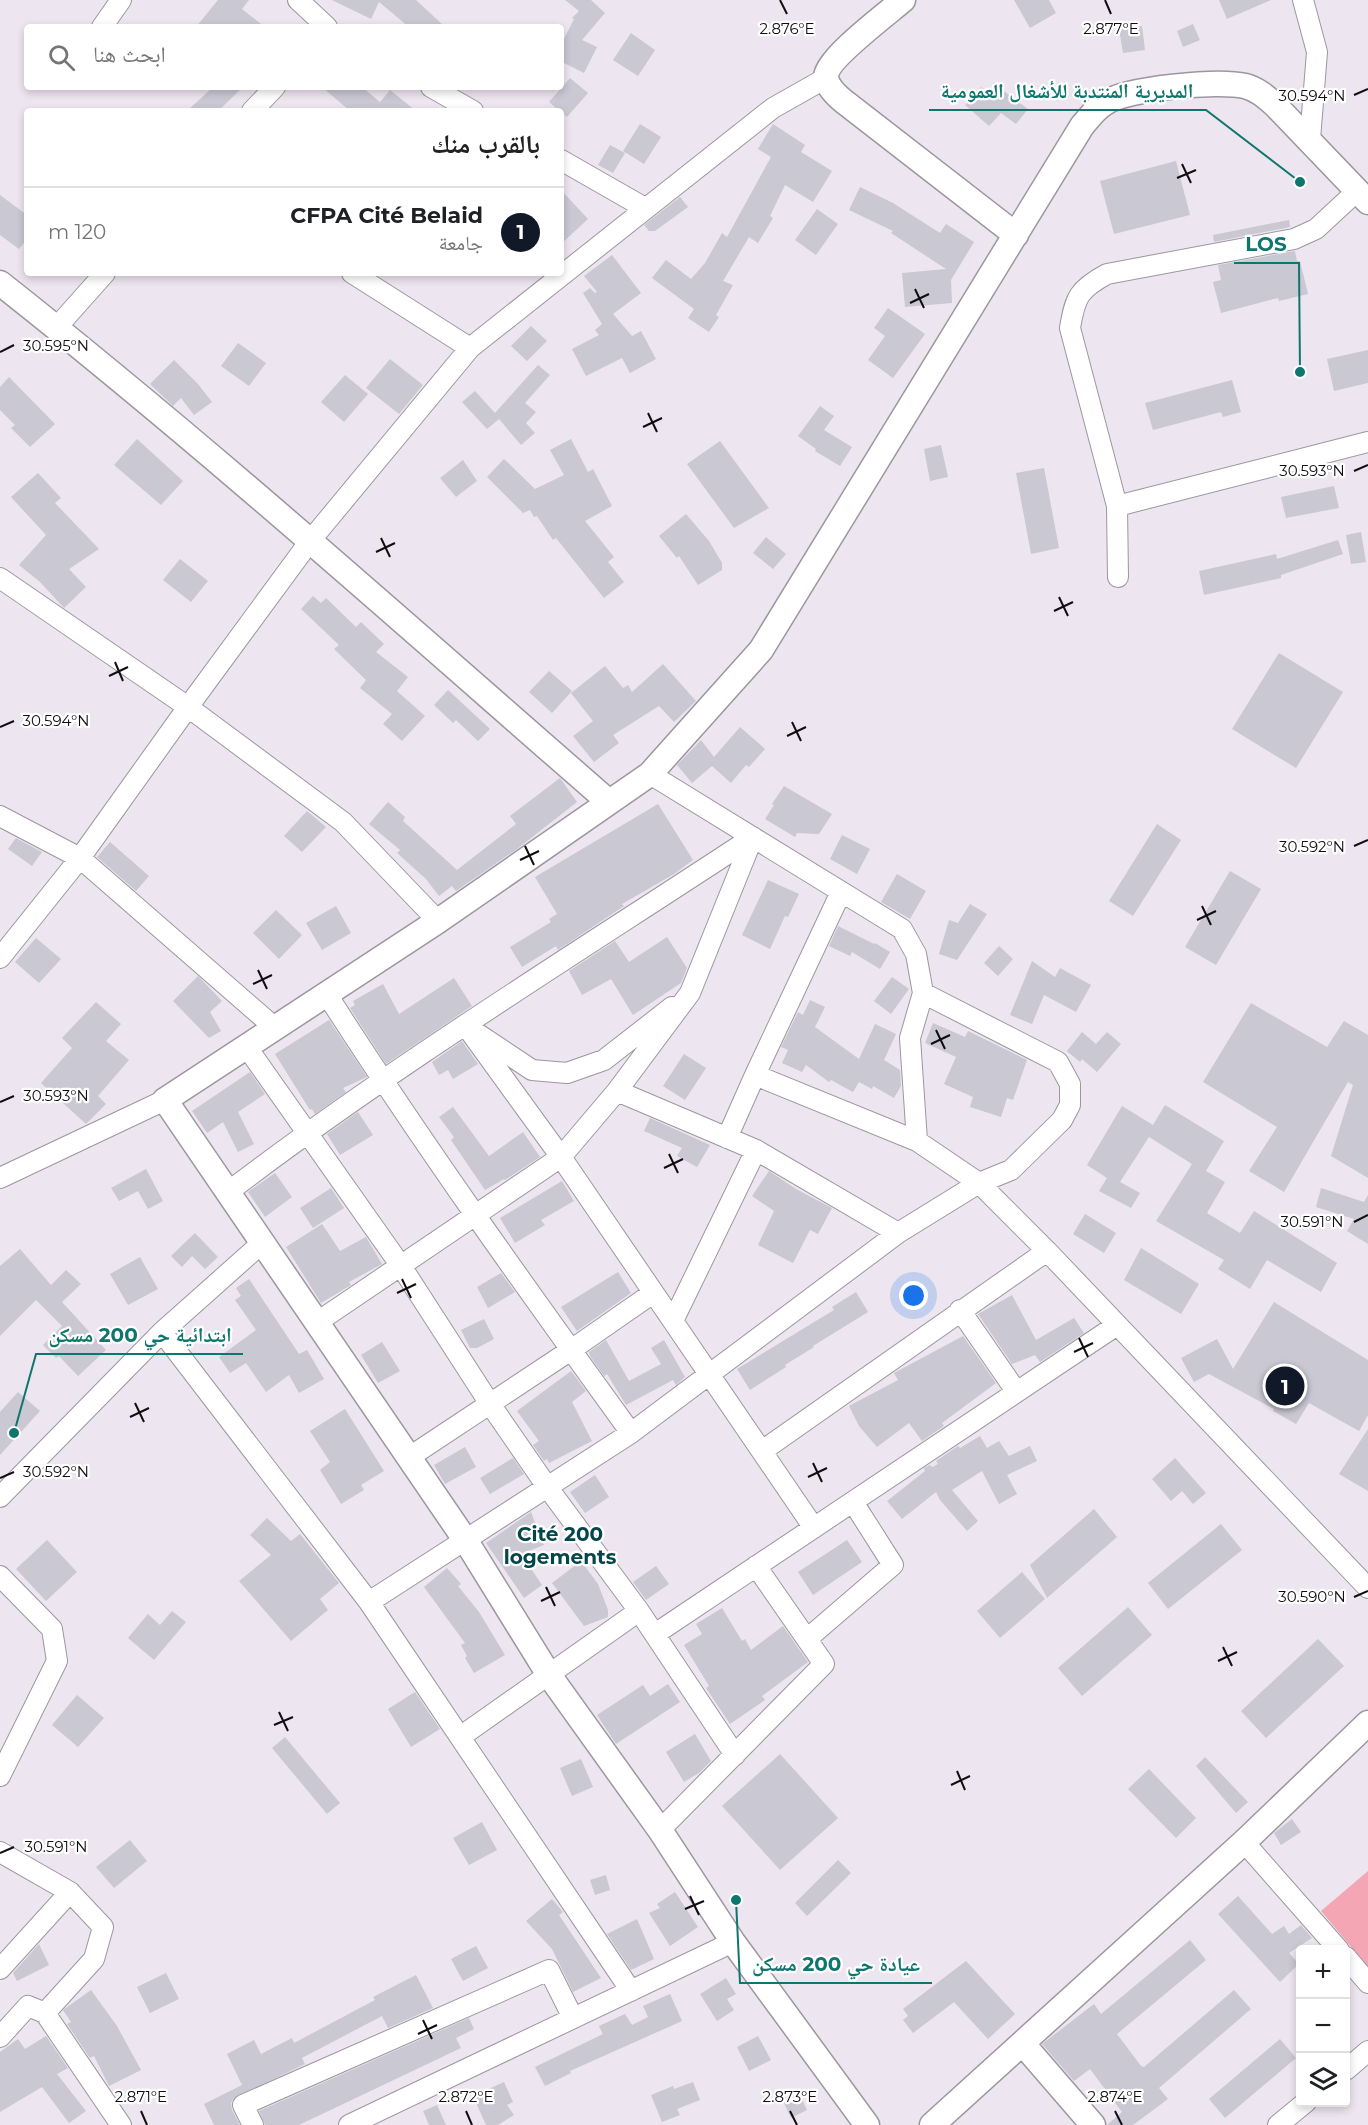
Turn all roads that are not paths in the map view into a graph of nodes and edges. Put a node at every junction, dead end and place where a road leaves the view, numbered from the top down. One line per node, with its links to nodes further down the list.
1 (121, 0): 5 (street)
2 (298, 0): 6 (street)
3 (903, 0): 7 (street)
4 (1303, 0): 12 (street)
5 (104, 24)
6 (324, 24)
7 (826, 78): 15 (street); 16 (street)
8 (272, 90): 10 (street)
9 (436, 90): 11 (street)
10 (255, 108)
11 (468, 108)
12 (1310, 139): 14 (street); 16 (street)
13 (564, 162): 15 (street)
14 (1363, 196): 25 (street)
15 (645, 208): 17 (street)
16 (1016, 235): 30 (street)
17 (564, 273)
18 (102, 276): 22 (street)
19 (357, 276): 23 (street)
20 (560, 276): 23 (street)
21 (0, 283): 22 (street)
22 (57, 327): 26 (street)
23 (470, 348): 26 (street)
24 (1368, 442): 25 (street)
25 (1117, 506): 27 (street)
26 (310, 541): 29 (street); 31 (street)
27 (1118, 577)
28 (0, 578): 29 (street)
29 (188, 707): 34 (street); 36 (street)
30 (650, 774): 31 (street); 33 (street)
31 (609, 802): 36 (street)
32 (0, 816): 34 (street)
33 (753, 837): 35 (street); 39 (street); 41 (street)
34 (80, 858): 37 (street); 42 (street)
35 (841, 892): 40 (street); 44 (street)
36 (438, 921): 38 (street)
37 (0, 958)
38 (326, 993): 42 (street); 45 (street)
39 (690, 993): 41 (street); 46 (street)
40 (923, 993): 50 (street); 54 (street)
41 (466, 1026): 45 (street); 52 (street)
42 (274, 1027): 43 (street)
43 (246, 1046): 47 (street); 48 (street)
44 (755, 1075): 49 (street); 50 (street)
45 (382, 1080): 48 (street); 56 (street)
46 (617, 1091): 49 (street); 52 (street)
47 (165, 1100): 53 (street); 55 (street)
48 (308, 1131): 55 (street); 60 (street)
49 (728, 1138): 51 (street)
50 (917, 1141): 54 (street)
51 (756, 1150): 57 (street); 63 (street)
52 (561, 1157): 56 (street); 61 (street)
53 (0, 1178)
54 (979, 1183): 57 (street); 59 (street)
55 (228, 1192): 58 (street)
56 (475, 1217): 60 (street); 67 (street)
57 (898, 1233): 68 (street)
58 (262, 1243): 64 (street); 66 (street)
59 (1047, 1251): 62 (street); 65 (street)
60 (401, 1266): 64 (street); 70 (street)
61 (653, 1293): 63 (street); 67 (street)
62 (960, 1310): 69 (street); 72 (street)
63 (673, 1321): 68 (street)
64 (316, 1323): 73 (street)
65 (1117, 1325): 69 (street); 81 (street)
66 (162, 1332): 75 (street); 82 (street)
67 (571, 1350): 70 (street); 71 (street)
68 (710, 1374): 71 (street); 72 (street)
69 (1017, 1391): 76 (street)
70 (490, 1404): 73 (street); 74 (street)
71 (631, 1432): 74 (street)
72 (762, 1450): 77 (street)
73 (408, 1458): 78 (street)
74 (548, 1488): 78 (street); 83 (street)
75 (0, 1497)
76 (853, 1503): 77 (street); 85 (street)
77 (814, 1528): 79 (street)
78 (466, 1541): 82 (street); 86 (street)
79 (756, 1566): 84 (street); 85 (street)
80 (0, 1576): 90 (street)
81 (1368, 1588)
82 (369, 1602): 88 (street)
83 (639, 1611): 84 (street); 86 (street)
84 (655, 1634): 89 (street)
85 (807, 1639): 89 (street)
86 (549, 1675): 88 (street); 91 (street)
87 (1368, 1722): 92 (street)
88 (460, 1737): 100 (street)
89 (735, 1755): 91 (street)
90 (0, 1776)
91 (660, 1830): 95 (street)
92 (1244, 1842): 96 (street); 104 (street)
93 (0, 1852): 94 (street)
94 (70, 1892): 98 (street); 101 (street)
95 (733, 1942): 100 (street); 111 (street)
96 (1335, 1945)
97 (1350, 1963): 99 (street)
98 (0, 1969)
99 (1368, 1983)
100 (631, 1990): 102 (street)
101 (45, 2013): 103 (street); 108 (street)
102 (573, 2018): 109 (street); 110 (street)
103 (0, 2037)
104 (1023, 2044): 112 (street); 113 (street)
105 (1368, 2051): 106 (street)
106 (1350, 2067)
107 (1301, 2107): 114 (street)
108 (122, 2125)
109 (254, 2125)
110 (349, 2125)
111 (867, 2125)
112 (932, 2125)
113 (1093, 2125)
114 (1278, 2125)

